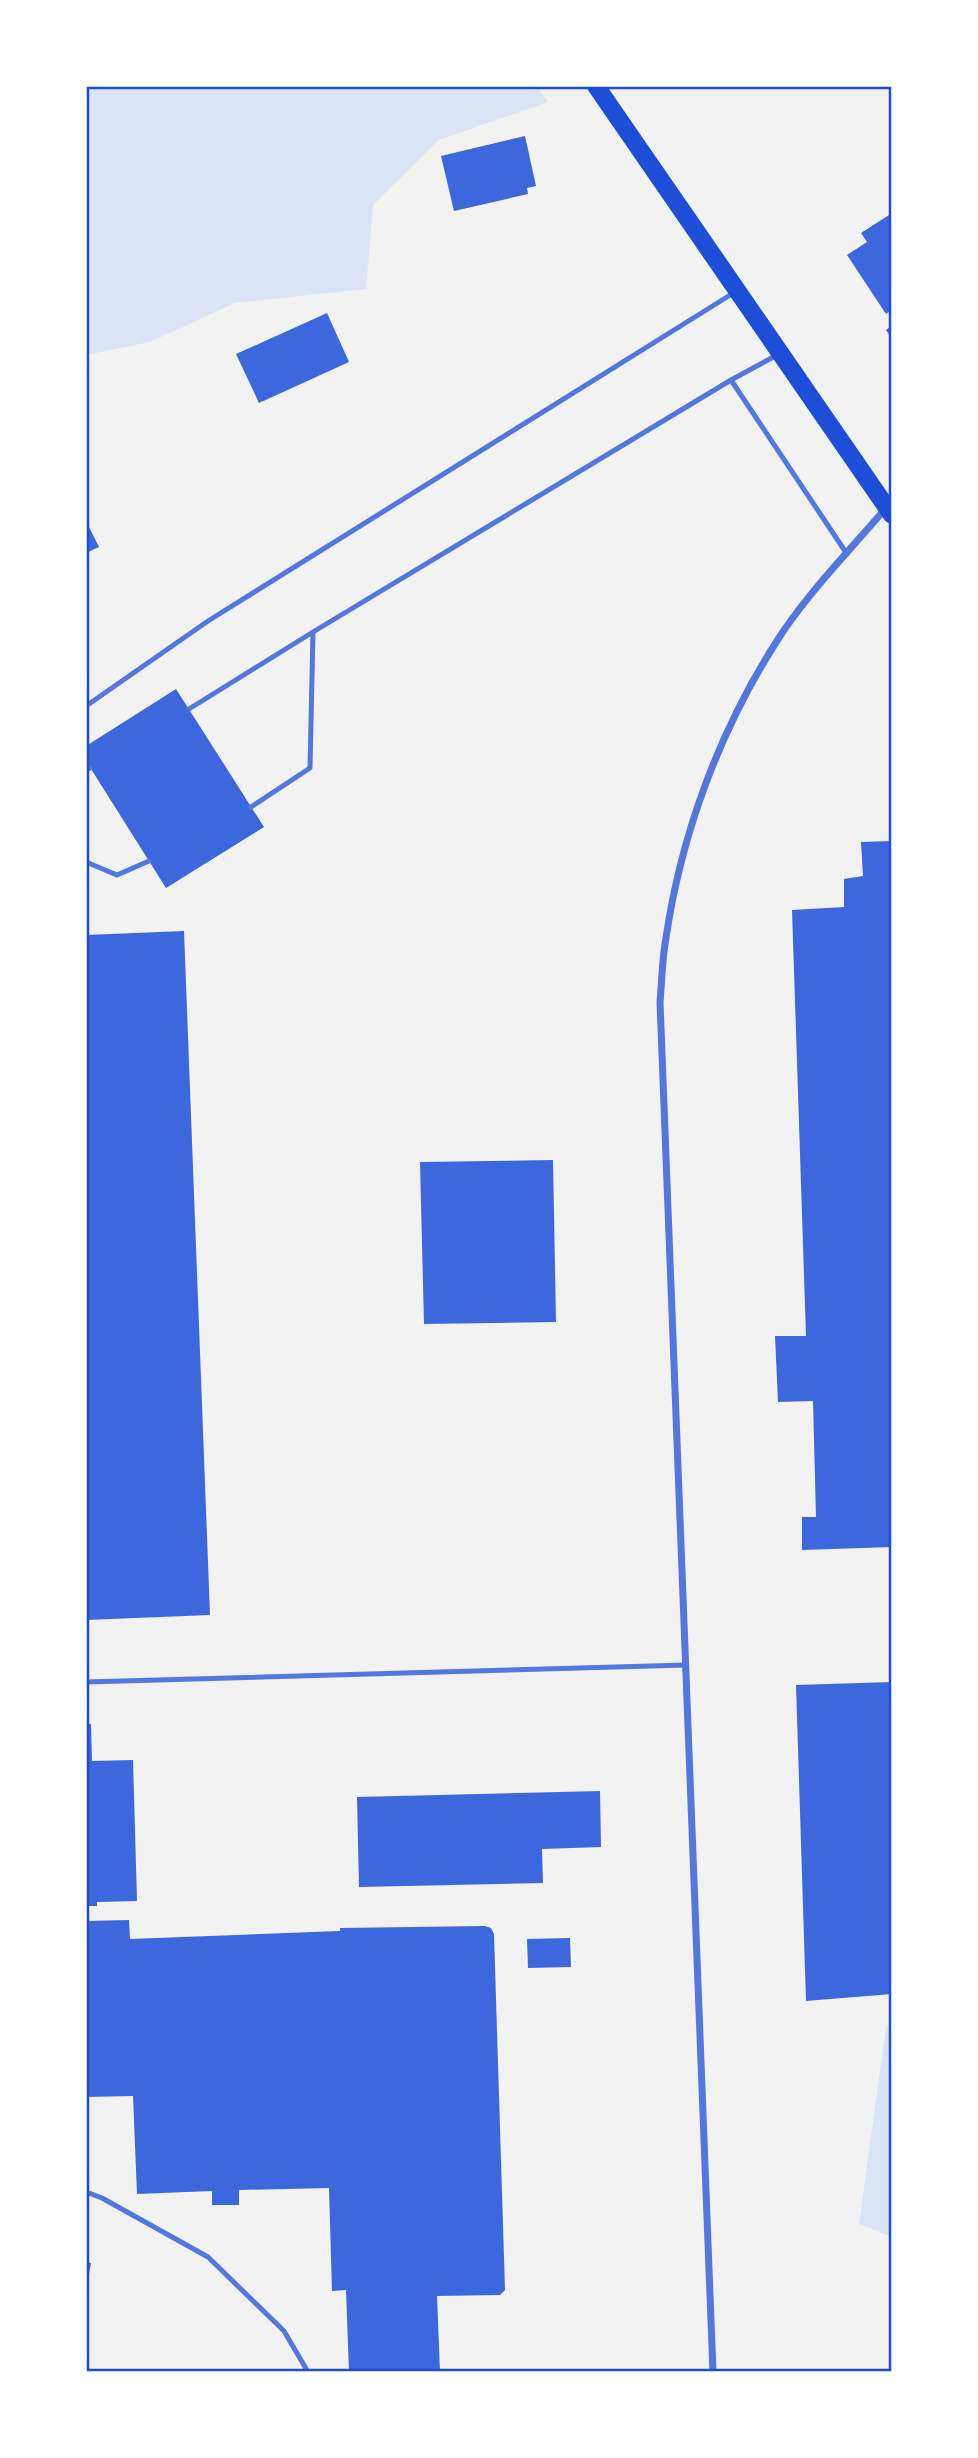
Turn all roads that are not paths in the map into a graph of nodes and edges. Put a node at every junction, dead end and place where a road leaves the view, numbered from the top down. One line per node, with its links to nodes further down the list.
1 (597, 86): 2 (main road)
2 (738, 291): 3 (main road); 8 (lane)
3 (780, 354): 4 (lane); 5 (main road)
4 (731, 380): 6 (lane); 7 (lane)
5 (890, 511): 6 (street)
6 (847, 554): 13 (street)
7 (313, 632): 9 (lane); 10 (lane)
8 (86, 706)
9 (189, 709)
10 (251, 807)
11 (149, 861): 12 (lane)
12 (86, 862)
13 (686, 1665): 14 (lane); 17 (street)
14 (86, 1682)
15 (86, 2192): 16 (lane)
16 (308, 2372)
17 (713, 2372)

